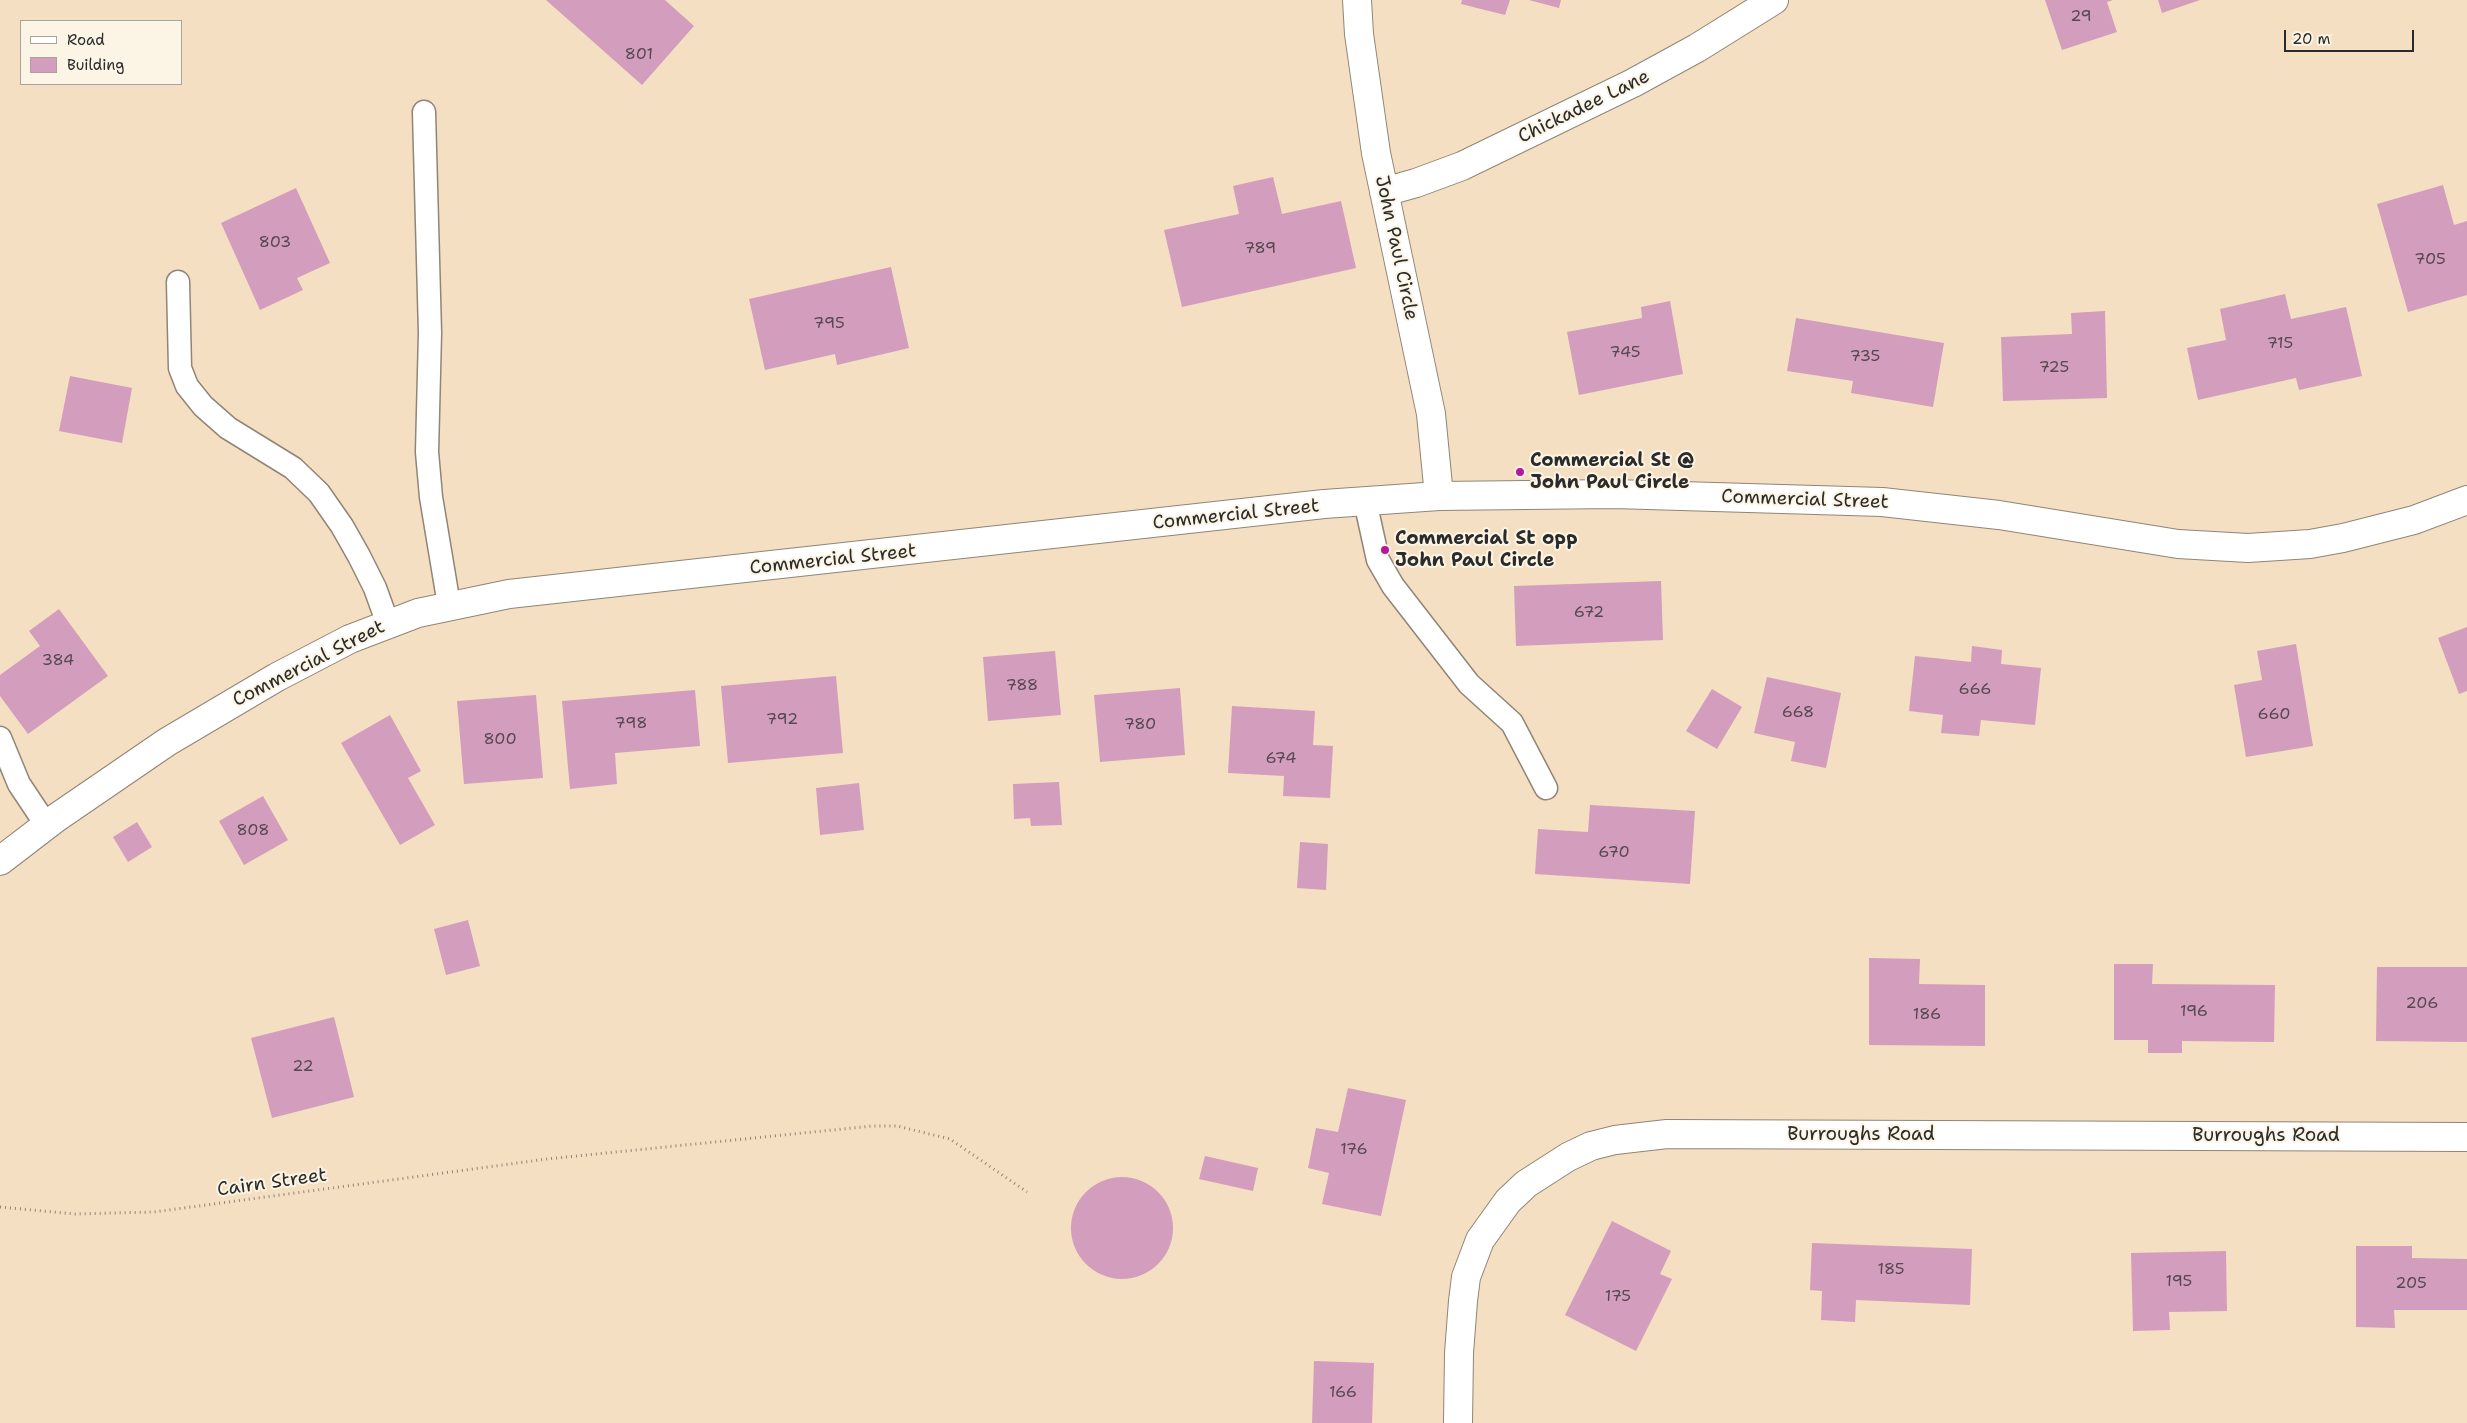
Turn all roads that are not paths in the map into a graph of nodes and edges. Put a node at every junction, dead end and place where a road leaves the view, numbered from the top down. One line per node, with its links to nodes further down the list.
1 (1357, 0): 4 (main road, John Paul Circle)
2 (1774, 0): 4 (main road, Chickadee Lane)
3 (424, 112): 9 (lane)
4 (1384, 192): 6 (main road, John Paul Circle)
5 (178, 282): 10 (lane)
6 (1439, 496): 7 (main road, Commercial Street); 8 (main road, Commercial Street)
7 (2467, 500)
8 (1365, 501): 9 (main road, Commercial Street); 12 (lane)
9 (449, 605): 10 (main road, Commercial Street)
10 (388, 624): 13 (main road, Commercial Street)
11 (0, 738): 13 (lane)
12 (1546, 788)
13 (52, 822): 14 (main road, Commercial Street)
14 (0, 861)
15 (2467, 1136): 16 (main road, Burroughs Road)
16 (1458, 1423)

